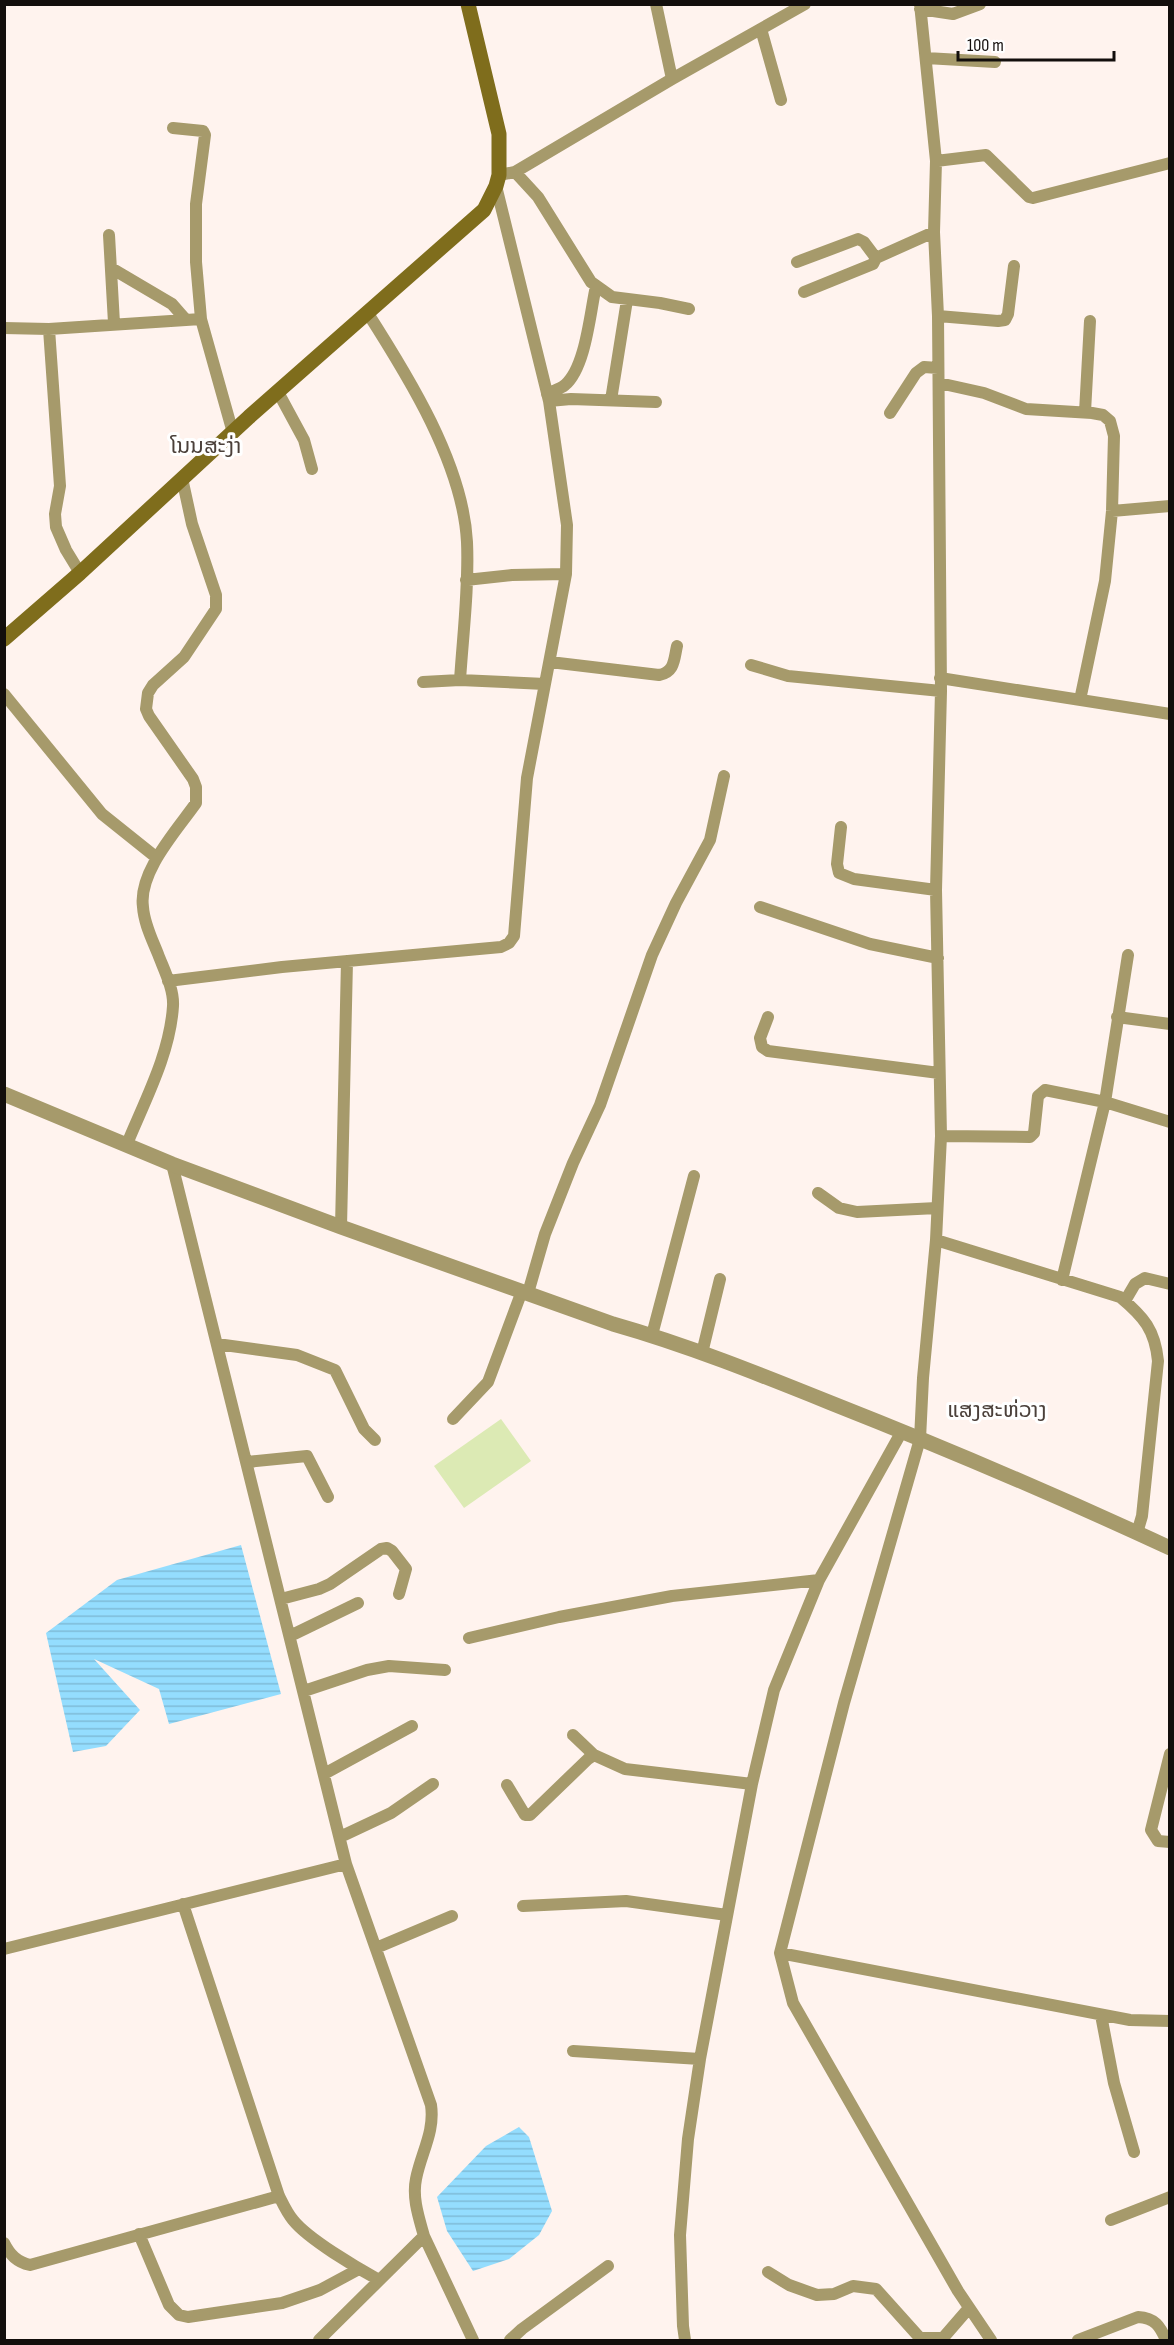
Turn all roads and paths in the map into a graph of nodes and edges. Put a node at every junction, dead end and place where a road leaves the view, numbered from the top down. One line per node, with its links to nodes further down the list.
1 (468, 4): 14 (main road)
2 (656, 4): 9 (street)
3 (805, 4): 6 (street)
4 (980, 4): 5 (street)
5 (920, 7): 7 (street)
6 (761, 29): 9 (street); 10 (street)
7 (926, 58): 8 (street); 12 (street)
8 (995, 62)
9 (672, 79): 14 (street)
10 (781, 100)
11 (173, 128): 27 (street)
12 (936, 161): 13 (street); 15 (street)
13 (1170, 162)
14 (503, 178): 21 (street); 25 (main road); 36 (street)
15 (934, 232): 17 (street); 26 (street)
16 (109, 235): 20 (street)
17 (876, 258): 18 (street); 22 (street)
18 (797, 262)
19 (1014, 266): 26 (street)
20 (111, 268): 28 (street); 30 (street)
21 (596, 286): 23 (street); 36 (street)
22 (804, 292)
23 (627, 300): 24 (street); 37 (street)
24 (689, 309)
25 (367, 312): 35 (main road); 48 (street)
26 (938, 316): 33 (street)
27 (201, 319): 28 (street); 41 (street)
28 (186, 320): 30 (street)
29 (1090, 321): 39 (street)
30 (114, 323): 32 (street)
31 (4, 328): 32 (street)
32 (49, 329): 46 (street)
33 (938, 368): 34 (street); 40 (street)
34 (939, 383): 39 (street); 53 (street)
35 (278, 392): 41 (main road); 42 (street)
36 (548, 397): 37 (street); 47 (street)
37 (611, 400): 38 (street)
38 (656, 402)
39 (1085, 412): 45 (street)
40 (890, 413)
41 (233, 433): 43 (main road)
42 (312, 469)
43 (182, 478): 46 (main road); 63 (street)
44 (1170, 506): 45 (street)
45 (1112, 511): 59 (street)
46 (80, 573): 49 (main road)
47 (566, 574): 48 (street); 51 (street)
48 (466, 580): 54 (street)
49 (4, 639)
50 (677, 646): 51 (street)
51 (550, 662): 56 (street)
52 (751, 665): 57 (street)
53 (940, 678): 57 (street); 59 (street)
54 (460, 680): 55 (street); 56 (street)
55 (423, 682)
56 (545, 684): 68 (street)
57 (941, 691): 64 (street)
58 (4, 694): 63 (street)
59 (1080, 700): 60 (street)
60 (1170, 714)
61 (724, 776): 88 (street)
62 (841, 827): 64 (street)
63 (157, 858): 69 (street)
64 (936, 890): 67 (street)
65 (760, 907): 67 (street)
66 (1128, 955): 71 (street)
67 (938, 958): 73 (street)
68 (347, 961): 69 (street); 83 (street)
69 (168, 981): 78 (street)
70 (768, 1017): 73 (street)
71 (1117, 1017): 72 (street); 75 (street)
72 (1170, 1024)
73 (939, 1073): 77 (street)
74 (4, 1094): 78 (street)
75 (1105, 1102): 76 (street); 77 (street); 86 (street)
76 (1170, 1122)
77 (940, 1136): 82 (street)
78 (127, 1144): 79 (street)
79 (172, 1164): 83 (street); 91 (street)
80 (694, 1176): 90 (street)
81 (818, 1193): 82 (street)
82 (938, 1208): 84 (street)
83 (341, 1227): 88 (street)
84 (936, 1240): 86 (street); 95 (street)
85 (720, 1279): 92 (street)
86 (1062, 1280): 89 (street)
87 (1170, 1284): 89 (street)
88 (525, 1292): 90 (street); 93 (street)
89 (1125, 1301): 99 (street)
90 (652, 1335): 92 (street)
91 (217, 1344): 96 (street); 97 (street)
92 (702, 1353): 94 (street)
93 (453, 1419)
94 (902, 1431): 95 (street); 101 (street)
95 (920, 1439): 99 (street); 126 (street)
96 (375, 1440)
97 (247, 1461): 98 (street); 103 (street)
98 (328, 1497)
99 (1137, 1533): 100 (street)
100 (1170, 1548)
101 (819, 1580): 106 (street); 116 (street)
102 (399, 1594): 103 (street)
103 (281, 1599): 105 (street)
104 (358, 1603): 105 (street)
105 (290, 1636): 108 (street)
106 (469, 1638)
107 (445, 1670): 108 (street)
108 (304, 1691): 113 (street)
109 (412, 1726): 113 (street)
110 (573, 1735): 112 (street)
111 (1170, 1754): 118 (street)
112 (594, 1755): 115 (street); 116 (street)
113 (324, 1774): 117 (street)
114 (433, 1784): 117 (street)
115 (507, 1785)
116 (752, 1785): 122 (street)
117 (340, 1837): 119 (street)
118 (1170, 1842)
119 (346, 1864): 120 (street); 124 (street)
120 (183, 1904): 125 (street); 132 (street)
121 (523, 1906): 122 (street)
122 (727, 1915): 130 (street)
123 (452, 1917): 124 (street)
124 (376, 1948): 136 (street)
125 (4, 1949)
126 (780, 1953): 127 (street); 142 (street)
127 (1101, 2015): 128 (street); 131 (street)
128 (1170, 2021)
129 (573, 2051): 130 (street)
130 (700, 2059): 146 (street)
131 (1134, 2152)
132 (279, 2196): 135 (street); 139 (street)
133 (1170, 2197): 134 (street)
134 (1111, 2220)
135 (139, 2234): 137 (street); 139 (street)
136 (424, 2236): 141 (street); 144 (street)
137 (4, 2243)
138 (608, 2266): 145 (street)
139 (359, 2269): 141 (street)
140 (768, 2272): 142 (street)
141 (379, 2280): 143 (street)
142 (969, 2308): 147 (street)
143 (319, 2340)
144 (473, 2340)
145 (510, 2340)
146 (685, 2340)
147 (991, 2340)
148 (1078, 2340): 149 (street)
149 (1166, 2340)

